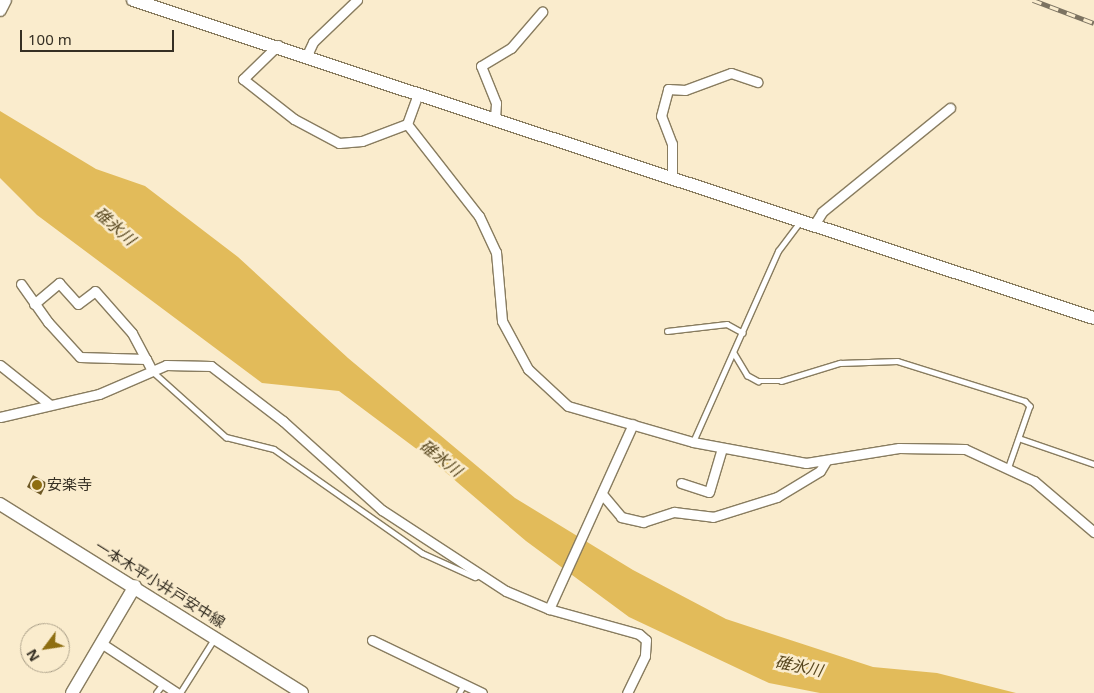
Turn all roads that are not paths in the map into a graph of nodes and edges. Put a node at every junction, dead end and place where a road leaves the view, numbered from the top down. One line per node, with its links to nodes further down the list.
1 (5, 0): 5 (street)
2 (133, 0): 4 (street)
3 (357, 0): 8 (street)
4 (148, 3): 7 (street)
5 (0, 10)
6 (542, 12): 12 (street)
7 (278, 45): 8 (street); 13 (street)
8 (307, 55): 10 (street)
9 (757, 82): 14 (street)
10 (418, 93): 12 (street); 13 (street)
11 (950, 108): 16 (street)
12 (495, 118): 14 (street)
13 (407, 124): 28 (street)
14 (672, 176): 15 (street)
15 (800, 220): 16 (street); 21 (lane)
16 (814, 225): 19 (street)
17 (21, 284): 18 (street)
18 (34, 304): 23 (street); 23 (street)
19 (1094, 318)
20 (667, 331): 21 (lane)
21 (743, 333): 22 (lane)
22 (734, 353): 29 (lane); 30 (lane)
23 (146, 359): 25 (street)
24 (0, 365): 26 (street)
25 (151, 369): 26 (street); 39 (lane); 39 (street)
26 (49, 404): 27 (street)
27 (0, 418)
28 (634, 424): 30 (street); 36 (street)
29 (1021, 439): 33 (lane); 34 (lane)
30 (693, 442): 31 (street)
31 (722, 448): 32 (street); 35 (street)
32 (826, 461): 34 (street); 36 (street)
33 (1094, 464)
34 (1008, 471): 38 (street)
35 (681, 483)
36 (601, 497): 41 (street)
37 (0, 504): 40 (street, 一本木平小井戸安中線)
38 (1094, 532)
39 (480, 575): 41 (street)
40 (135, 586): 42 (street, 一本木平小井戸安中線); 44 (street)
41 (550, 605): 53 (street)
42 (215, 637): 49 (lane); 50 (street, 一本木平小井戸安中線)
43 (372, 640): 46 (street)
44 (101, 643): 45 (street); 47 (street)
45 (164, 684): 48 (lane); 49 (street)
46 (464, 684): 51 (lane); 52 (street)
47 (72, 693)
48 (156, 693)
49 (178, 693)
50 (302, 693)
51 (459, 693)
52 (482, 693)
53 (627, 693)

